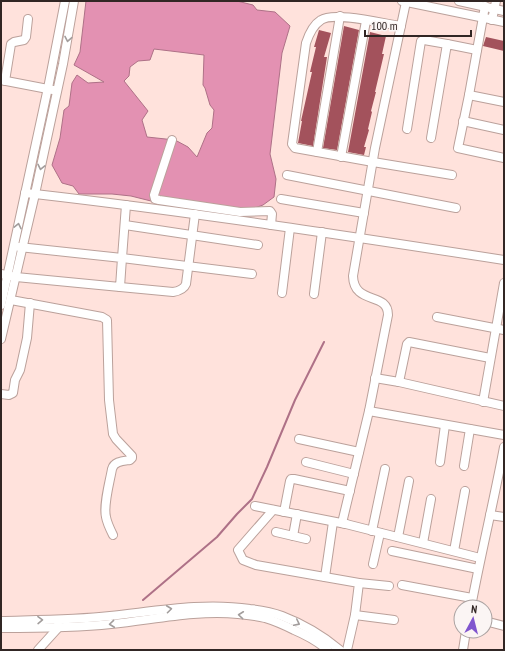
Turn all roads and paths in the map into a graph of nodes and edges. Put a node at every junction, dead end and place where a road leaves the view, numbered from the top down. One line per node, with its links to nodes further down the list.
1 (64, 1): 18 (street)
2 (74, 1): 19 (street, one-way to 19)
3 (459, 1): 6 (street)
4 (404, 2): 9 (street); 14 (street)
5 (495, 5): 6 (street); 7 (street); 11 (street)
6 (486, 6): 9 (street)
7 (504, 11): 13 (street)
8 (340, 16): 12 (street); 27 (street); 27 (street)
9 (483, 18): 11 (street); 16 (street)
10 (28, 19): 17 (street)
11 (492, 20): 13 (street)
12 (366, 21): 14 (street); 28 (street)
13 (503, 22)
14 (401, 26): 30 (street)
15 (447, 44): 16 (street); 23 (street); 25 (street)
16 (477, 50): 20 (street)
17 (3, 81): 18 (street)
18 (48, 89): 19 (street); 34 (street)
19 (57, 90): 35 (street, one-way to 35)
20 (469, 95): 21 (street); 22 (street)
21 (504, 102)
22 (464, 121): 24 (street); 29 (street)
23 (407, 129)
24 (504, 130)
25 (431, 138)
26 (172, 140): 42 (street)
27 (317, 152): 28 (street)
28 (341, 157): 30 (street)
29 (504, 158)
30 (372, 162): 32 (street); 33 (street)
31 (287, 174): 33 (street)
32 (452, 175)
33 (368, 191): 38 (street); 39 (street)
34 (25, 192): 35 (street); 48 (street, one-way to 34)
35 (35, 194): 37 (street); 49 (street)
36 (281, 199): 39 (street)
37 (126, 205): 40 (street); 41 (street)
38 (456, 208)
39 (364, 213): 46 (street)
40 (195, 214): 42 (street); 45 (street)
41 (125, 225): 45 (street); 50 (street)
42 (271, 225): 43 (street)
43 (290, 228): 44 (street); 57 (street)
44 (322, 232): 46 (street); 58 (street)
45 (192, 235): 47 (street); 52 (street)
46 (360, 237): 51 (street); 67 (street)
47 (258, 245)
48 (14, 246): 49 (street); 54 (street)
49 (23, 248): 50 (street); 54 (street)
50 (122, 258): 52 (street); 56 (street)
51 (504, 260)
52 (188, 266): 53 (street); 56 (street)
53 (252, 274)
54 (8, 276): 56 (street); 59 (street); 62 (street)
55 (504, 283): 60 (street)
56 (120, 286)
57 (282, 292)
58 (314, 294)
59 (11, 300): 61 (street); 65 (street)
60 (502, 301): 64 (street)
61 (30, 304): 69 (street); 99 (street)
62 (1, 305)
63 (437, 317): 64 (street)
64 (500, 329): 66 (street)
65 (1, 339)
66 (490, 358): 68 (street); 70 (street)
67 (375, 378): 68 (street); 72 (street)
68 (399, 382): 70 (street)
69 (1, 394)
70 (483, 402): 71 (street)
71 (504, 406)
72 (369, 411): 73 (street); 78 (street)
73 (445, 425): 74 (street); 80 (street)
74 (470, 429): 75 (street); 81 (street)
75 (504, 435)
76 (299, 439): 78 (street)
77 (504, 447): 85 (street)
78 (359, 452): 83 (street)
79 (306, 462): 83 (street)
80 (440, 462)
81 (464, 466)
82 (385, 469): 98 (street)
83 (354, 474): 87 (street)
84 (409, 481): 101 (street)
85 (500, 489): 93 (street)
86 (465, 491): 105 (street)
87 (350, 492): 91 (street); 96 (street)
88 (431, 499): 103 (street)
89 (255, 506): 90 (street)
90 (273, 510): 91 (street); 109 (street)
91 (284, 512): 92 (street)
92 (297, 514): 95 (street); 100 (street)
93 (490, 515): 94 (street); 106 (street)
94 (504, 517)
95 (333, 522): 96 (street); 109 (street)
96 (346, 524): 98 (street)
97 (276, 532): 100 (street)
98 (376, 532): 101 (street); 107 (street)
99 (113, 535)
100 (292, 536): 102 (street)
101 (398, 537): 103 (street)
102 (306, 539)
103 (423, 544): 105 (street)
104 (392, 551): 108 (street)
105 (454, 551): 106 (street)
106 (480, 558): 108 (street)
107 (373, 564)
108 (478, 569): 113 (street)
109 (325, 577): 110 (street)
110 (359, 583): 112 (street); 114 (street)
111 (402, 585): 113 (street)
112 (388, 586)
113 (472, 598)
114 (355, 615): 115 (street); 125 (street)
115 (394, 620)
116 (1, 621): 118 (street, one-way to 118)
117 (493, 623): 119 (street)
118 (58, 624): 120 (street); 122 (street); 123 (street, one-way to 118); 124 (street, one-way to 124)
119 (504, 626)
120 (1, 628)
121 (465, 639): 126 (street)
122 (38, 650)
123 (328, 650)
124 (340, 650)
125 (347, 650)
126 (463, 650)

